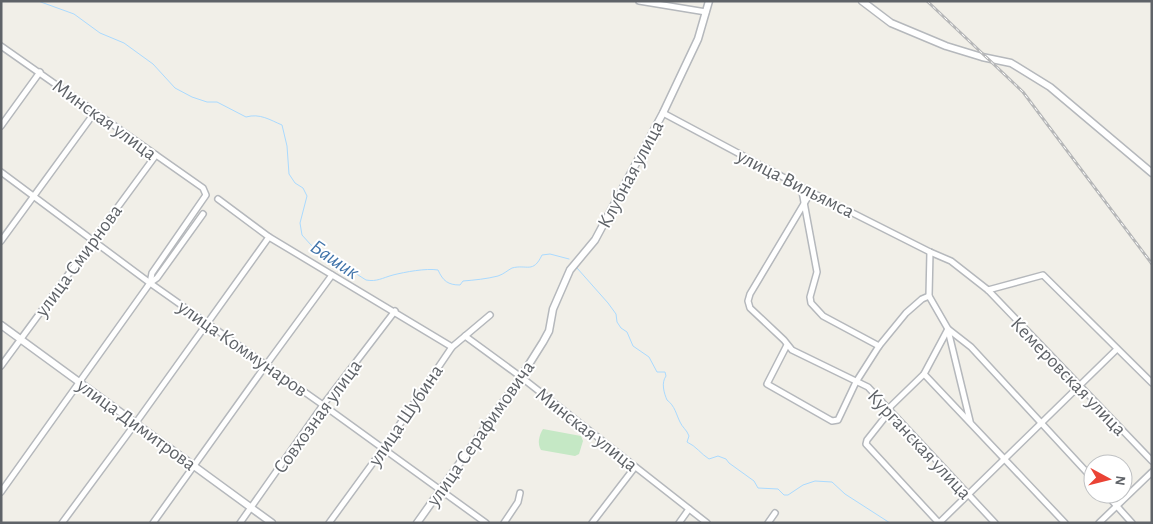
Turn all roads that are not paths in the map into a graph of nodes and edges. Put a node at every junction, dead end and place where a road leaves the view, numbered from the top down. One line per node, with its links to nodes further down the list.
1 (639, 1): 4 (street)
2 (710, 1): 4 (street, Клубная улица)
3 (862, 1): 12 (street)
4 (706, 12): 8 (street, Клубная улица)
5 (1, 46): 6 (street, Минская улица)
6 (40, 72): 7 (street, Минская улица); 9 (street)
7 (95, 112): 10 (street, Минская улица); 15 (street)
8 (663, 113): 13 (street, улица Вильямса); 36 (street, Клубная улица)
9 (1, 126)
10 (156, 155): 19 (street, Минская улица); 22 (street, улица Смирнова)
11 (1, 172): 15 (street, улица Коммунаров)
12 (1152, 173)
13 (801, 186): 14 (street, улица Вильямса); 17 (street)
14 (811, 192): 17 (street); 24 (street, улица Вильямса)
15 (34, 195): 22 (street, улица Коммунаров); 23 (street)
16 (218, 199): 21 (street)
17 (803, 206): 37 (street, Курганская улица); 38 (street)
18 (203, 214): 20 (street)
19 (188, 222): 20 (street); 26 (street)
20 (194, 226): 26 (street)
21 (269, 237): 25 (street); 31 (street)
22 (93, 239): 26 (street, улица Коммунаров); 35 (street, улица Смирнова)
23 (1, 241)
24 (930, 252): 27 (street, улица Вильямса); 28 (street)
25 (332, 275): 29 (street); 41 (street)
26 (150, 282): 31 (street, улица Коммунаров); 45 (street)
27 (988, 290): 40 (street); 48 (street, Кемеровская улица)
28 (929, 296): 33 (street); 38 (street)
29 (395, 311): 39 (street); 49 (street, Совхозная улица)
30 (490, 315): 34 (street, улица Шубина)
31 (208, 323): 41 (street, улица Коммунаров); 53 (street)
32 (1, 325): 35 (street, улица Димитрова)
33 (948, 330): 43 (street); 51 (street); 52 (street)
34 (465, 336): 39 (street, улица Шубина); 44 (street, Минская улица)
35 (20, 339): 42 (street, улица Смирнова); 45 (street, улица Димитрова)
36 (543, 342): 44 (street, улица Серафимовича)
37 (787, 344): 46 (street, Курганская улица); 46 (street)
38 (879, 346): 46 (street)
39 (452, 347): 54 (street, улица Шубина)
40 (1117, 349): 47 (street); 48 (street)
41 (266, 365): 49 (street, улица Коммунаров); 57 (street)
42 (1, 366)
43 (924, 374): 50 (street); 51 (street)
44 (521, 377): 58 (street, Минская улица); 61 (street, улица Серафимовича)
45 (80, 382): 53 (street, улица Димитрова); 62 (street)
46 (856, 382): 50 (street, Курганская улица)
47 (1152, 383)
48 (1079, 386): 52 (street); 56 (street, Кемеровская улица)
49 (323, 404): 54 (street, улица Коммунаров); 66 (street, Совхозная улица)
50 (889, 411): 64 (street, Курганская улица); 81 (street)
51 (970, 422): 55 (street)
52 (1040, 422): 55 (street); 59 (street)
53 (135, 424): 57 (street, улица Димитрова); 69 (street)
54 (383, 449): 61 (street, улица Коммунаров); 73 (street, улица Шубина)
55 (1004, 458): 64 (street); 83 (street)
56 (1152, 461)
57 (194, 465): 66 (street, улица Димитрова); 70 (street)
58 (635, 467): 67 (street, Минская улица); 77 (street)
59 (1083, 468)
60 (1152, 472): 65 (street)
61 (440, 490): 74 (street, улица Серафимовича); 75 (street, улица Коммунаров)
62 (1, 492)
63 (520, 493): 76 (street)
64 (967, 494): 81 (street); 82 (street, Курганская улица)
65 (1116, 505): 84 (street); 85 (street)
66 (252, 508): 71 (street, Совхозная улица); 72 (street, улица Димитрова)
67 (689, 509): 78 (street); 79 (street, Минская улица)
68 (775, 513): 80 (street)
69 (62, 523)
70 (153, 523)
71 (240, 523)
72 (272, 523)
73 (329, 523)
74 (417, 523)
75 (486, 523)
76 (504, 523)
77 (592, 523)
78 (679, 523)
79 (707, 523)
80 (768, 523)
81 (939, 523)
82 (995, 523)
83 (1065, 523)
84 (1099, 523)
85 (1132, 523)

